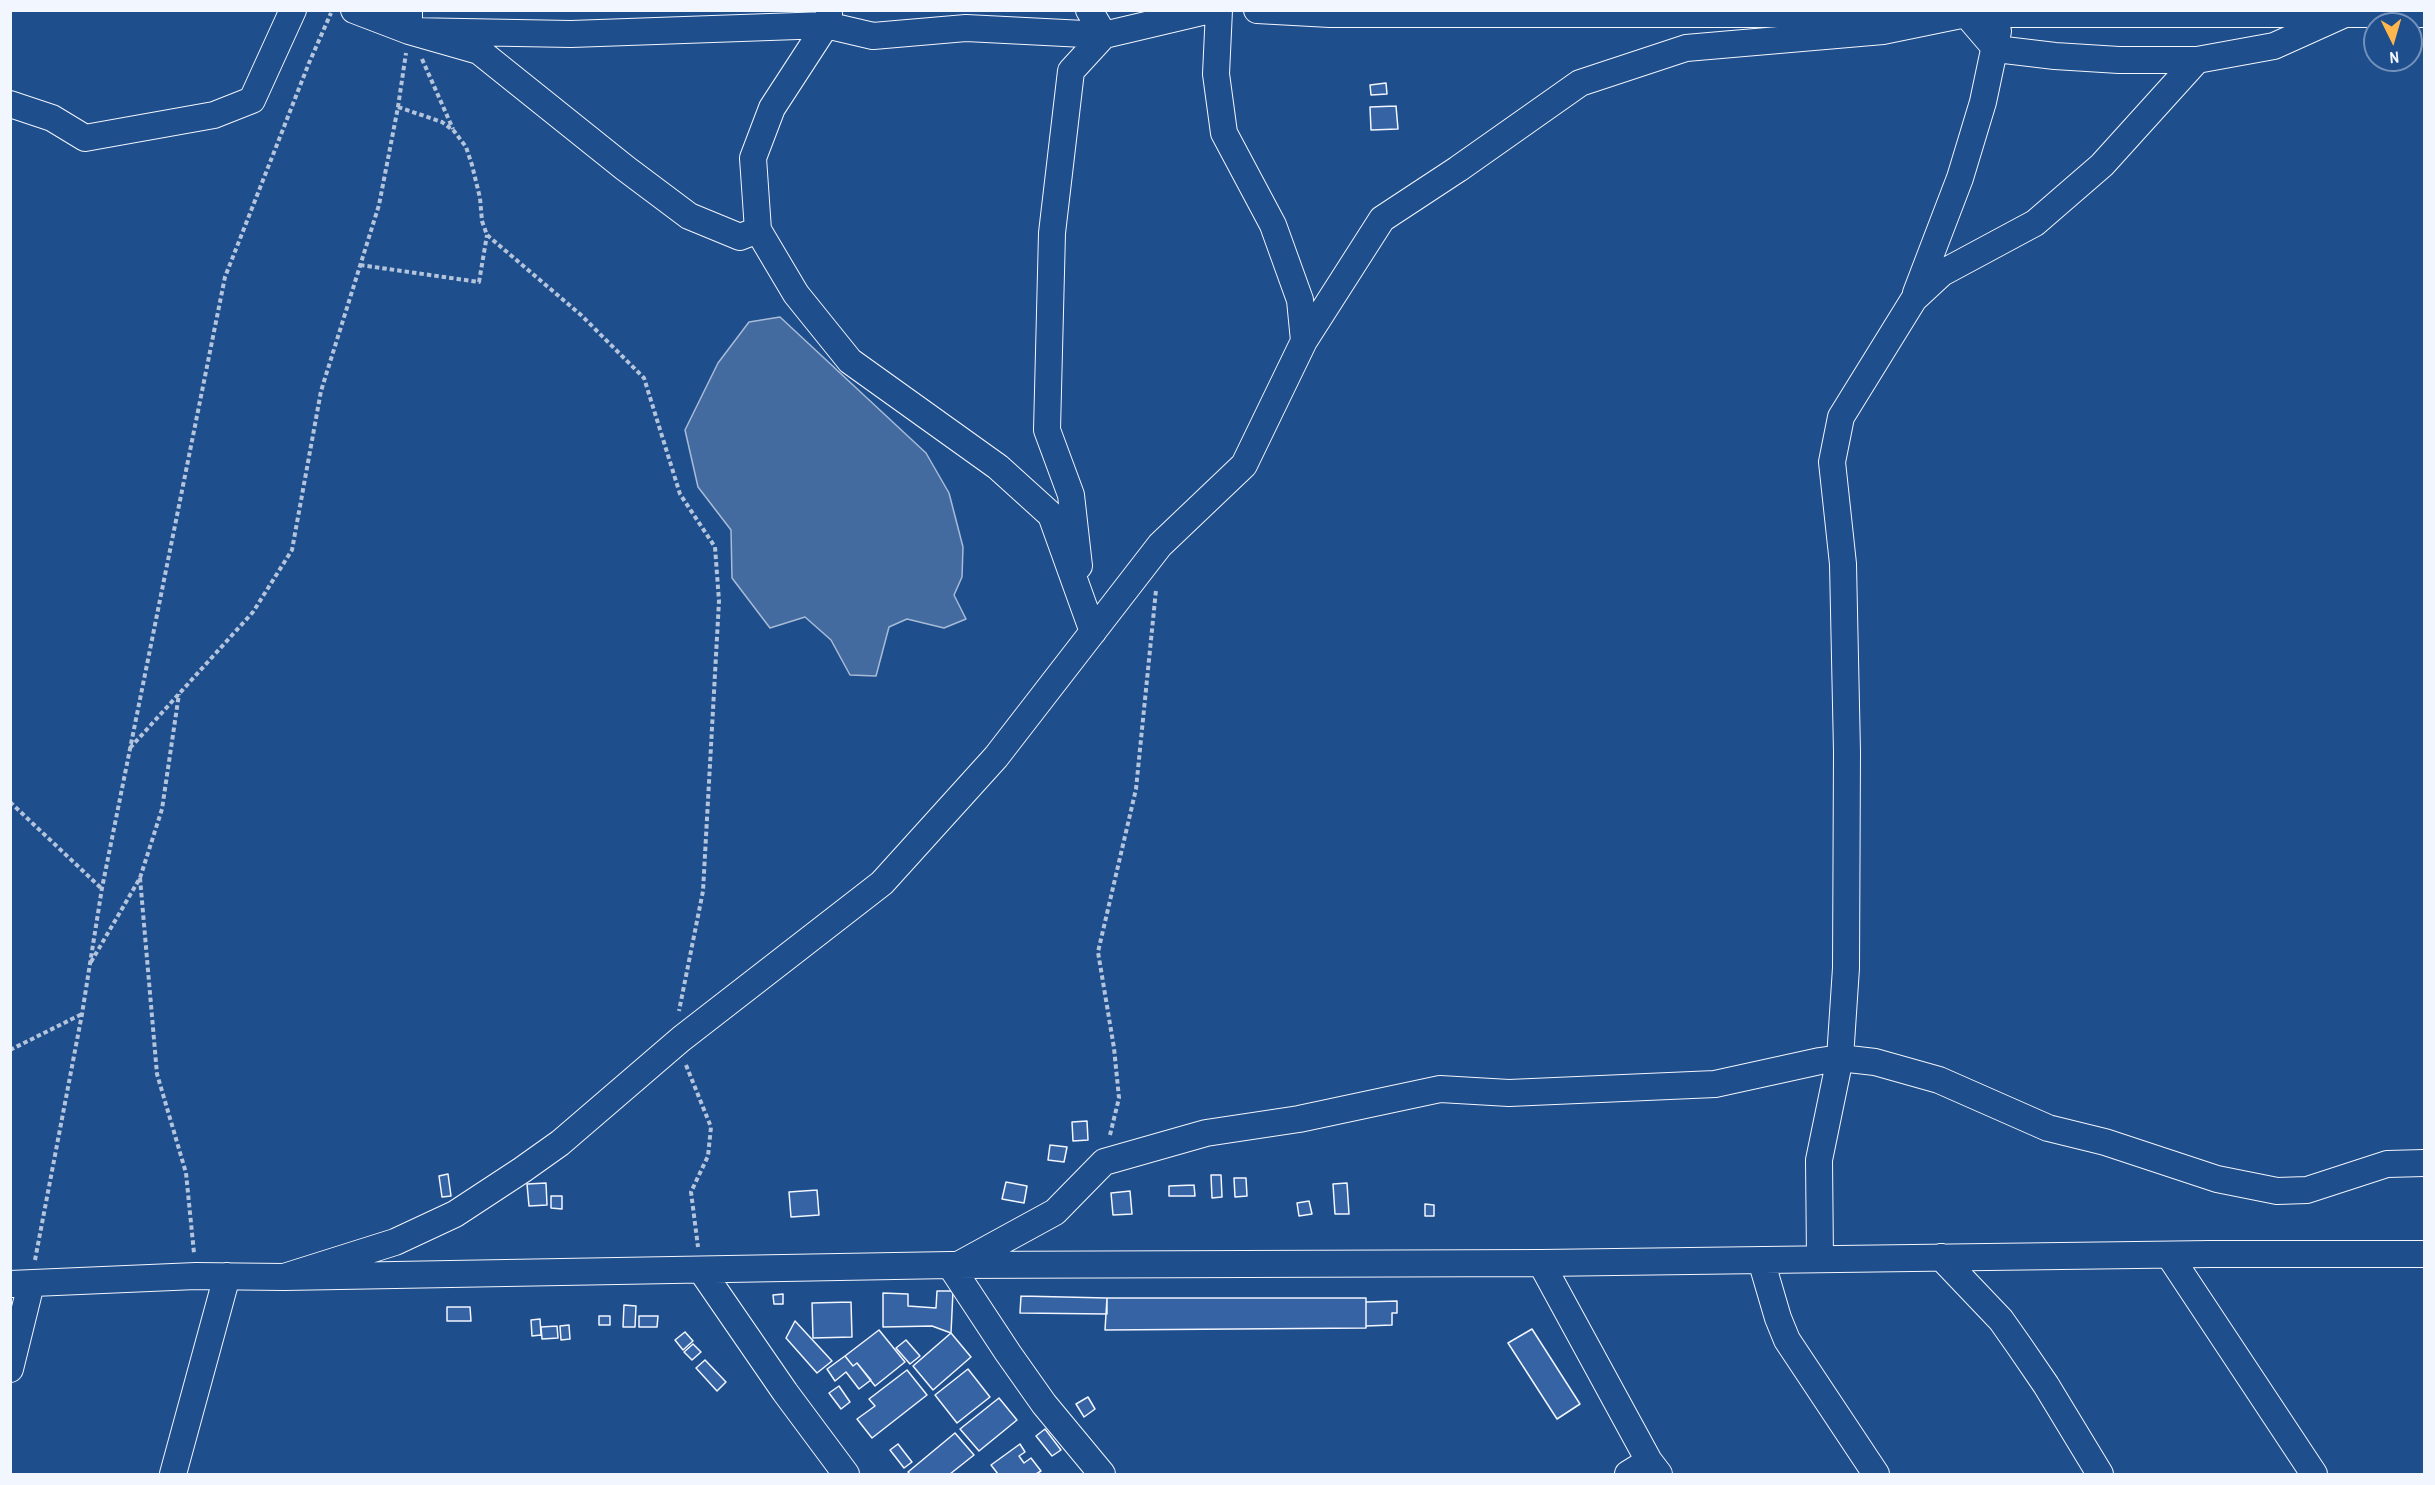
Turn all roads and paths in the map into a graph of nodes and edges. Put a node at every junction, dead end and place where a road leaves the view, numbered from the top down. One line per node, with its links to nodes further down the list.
1 (293, 10): 23 (street)
2 (332, 10): 35 (path)
3 (354, 10): 18 (street)
4 (854, 10): 20 (street)
5 (1089, 10): 19 (street)
6 (1210, 10): 19 (street)
7 (1219, 10): 30 (street)
8 (1257, 10): 9 (street)
9 (1322, 12): 10 (street)
10 (1505, 12): 11 (street)
11 (1685, 12): 12 (street)
12 (1859, 12): 14 (street)
13 (2344, 12): 15 (street); 16 (street); 22 (street)
14 (1966, 14): 15 (street); 21 (street); 30 (street)
15 (2000, 14): 21 (street)
16 (2424, 14)
17 (828, 18): 18 (street); 20 (street); 26 (street)
18 (409, 21): 24 (path); 25 (path); 26 (street)
19 (1104, 35): 20 (street); 32 (street)
20 (873, 36)
21 (1996, 49): 22 (street); 29 (street)
22 (2197, 60): 29 (street)
23 (10, 104)
24 (398, 107): 25 (path); 28 (path)
25 (454, 131): 27 (path)
26 (758, 230): 32 (street)
27 (487, 235): 28 (path); 41 (path)
28 (360, 265): 34 (path)
29 (1914, 299): 43 (street)
30 (1304, 341): 31 (street)
31 (1160, 544): 33 (street); 44 (path)
32 (1084, 605): 33 (street)
33 (1093, 632): 41 (street)
34 (180, 693): 35 (path); 37 (path)
35 (130, 748): 38 (path)
36 (10, 802): 38 (path)
37 (140, 878): 39 (path); 54 (path)
38 (102, 888): 39 (path)
39 (89, 964): 40 (path)
40 (82, 1014): 42 (path); 57 (path)
41 (681, 1039): 53 (path); 56 (street)
42 (10, 1050)
43 (1840, 1059): 44 (street); 45 (street); 49 (street)
44 (1104, 1162): 52 (street)
45 (2424, 1163)
46 (2424, 1254): 47 (street)
47 (2169, 1255): 48 (street); 65 (street)
48 (1941, 1257): 49 (street); 64 (street)
49 (1820, 1259): 50 (street)
50 (1761, 1260): 51 (street); 63 (street)
51 (1541, 1263): 52 (street); 59 (street)
52 (954, 1265): 53 (street); 62 (street)
53 (701, 1269): 56 (street); 61 (street)
54 (196, 1276): 55 (street); 57 (street)
55 (226, 1276): 56 (street); 60 (street)
56 (284, 1276)
57 (21, 1284): 58 (street)
58 (10, 1369)
59 (1645, 1470)
60 (173, 1474)
61 (846, 1474)
62 (1102, 1474)
63 (1876, 1474)
64 (2100, 1474)
65 (2314, 1474)

